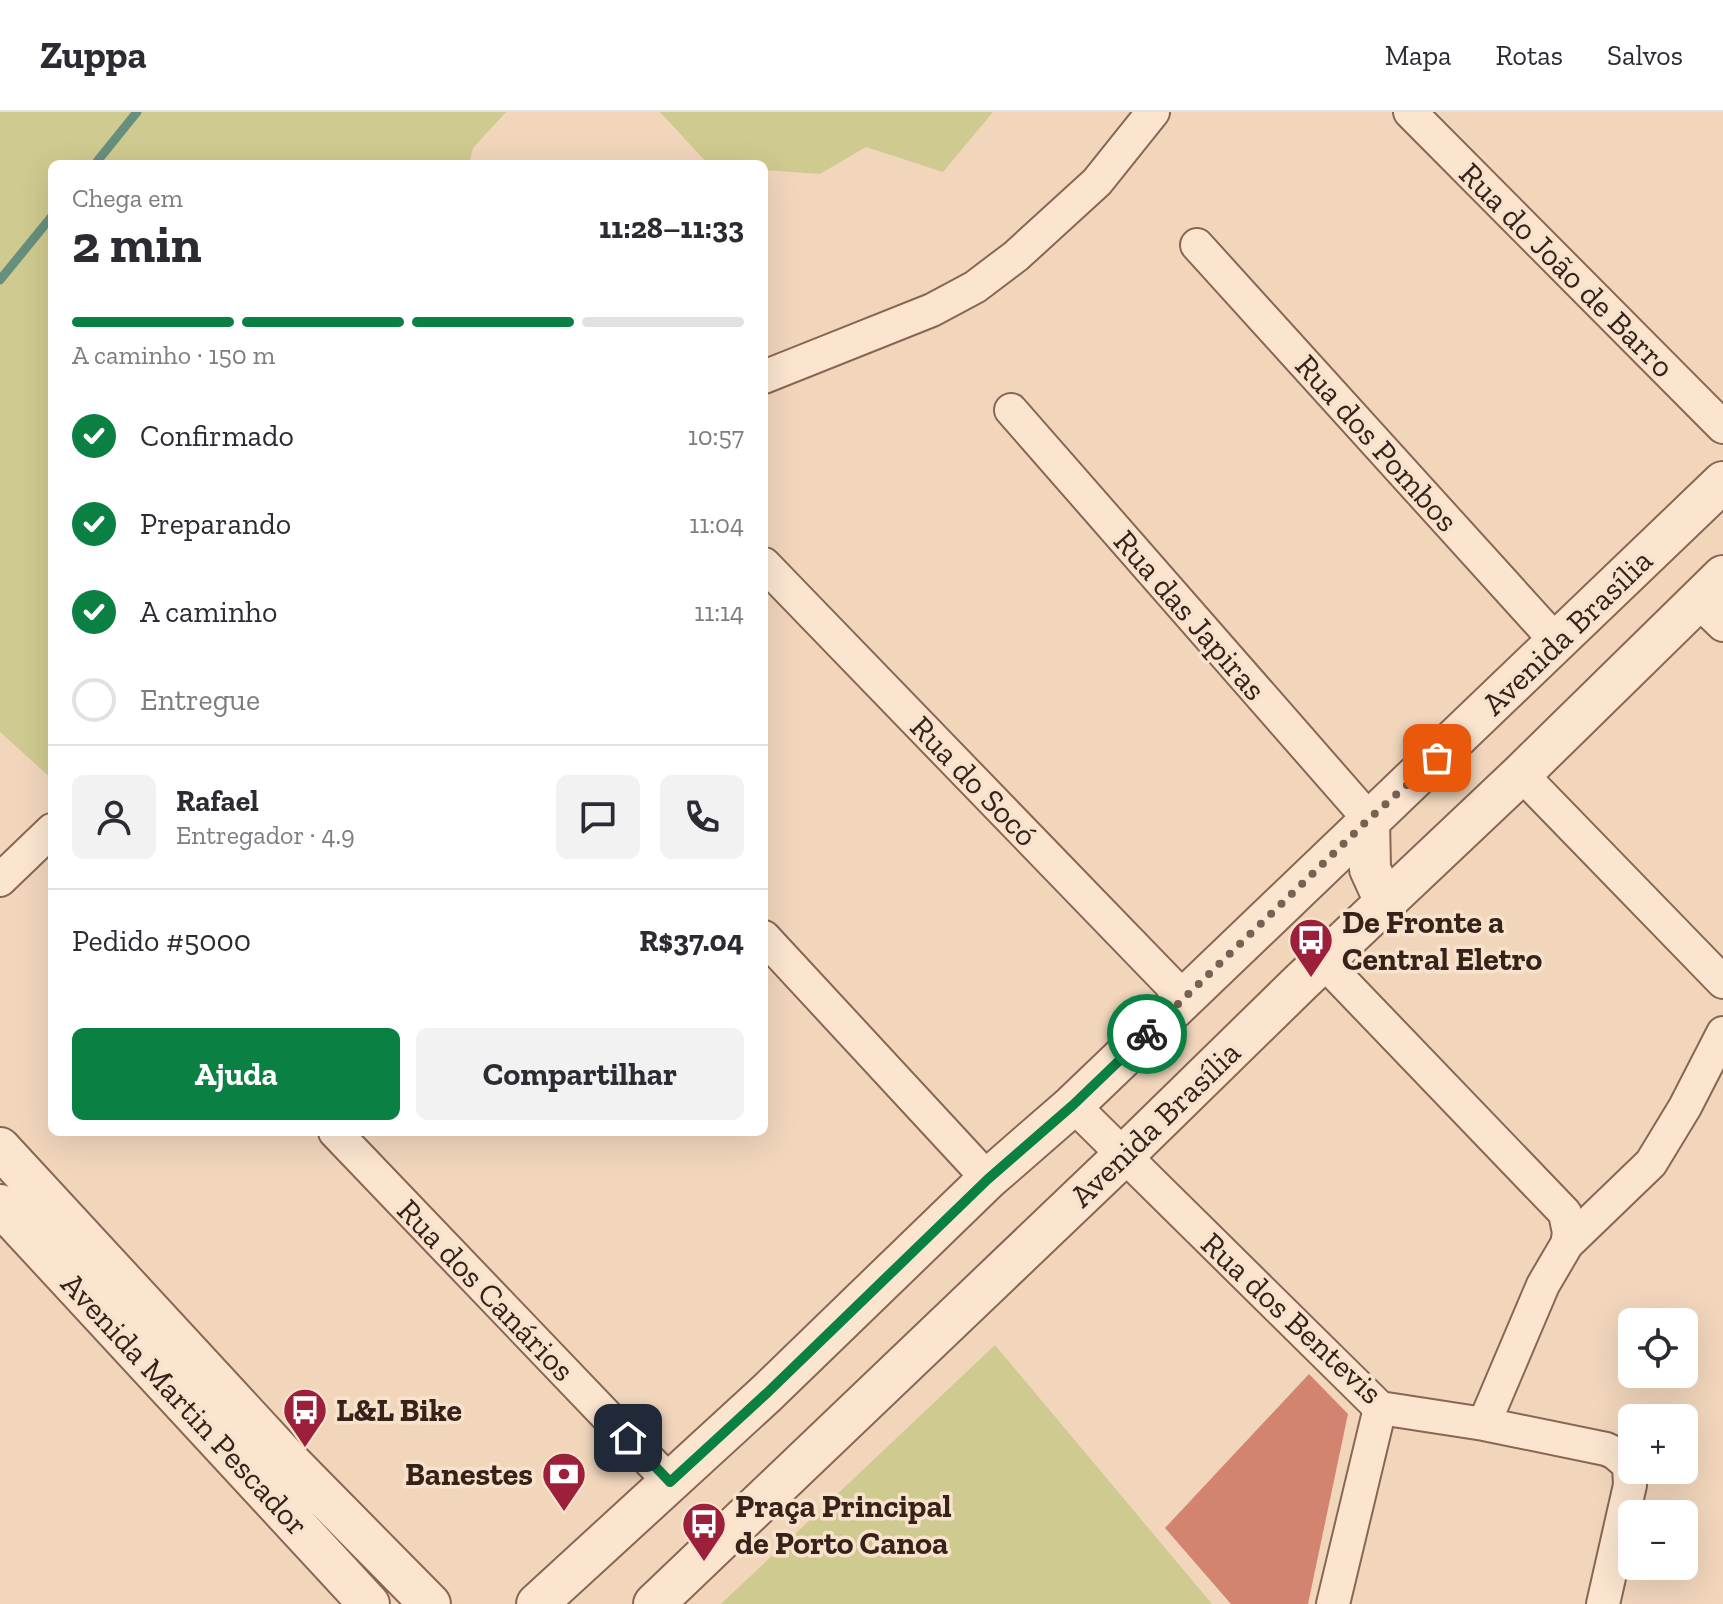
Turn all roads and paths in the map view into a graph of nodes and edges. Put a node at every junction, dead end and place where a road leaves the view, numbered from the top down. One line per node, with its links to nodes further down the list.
1 (1153, 112): 4 (street)
2 (1410, 112): 6 (street, Rua do João de Barro)
3 (1197, 245): 10 (street, Rua dos Pombos)
4 (768, 375)
5 (1011, 410): 12 (street, Rua das Japiras)
6 (1723, 427)
7 (1723, 482): 10 (street, Avenida Brasília)
8 (768, 568): 19 (street, Rua do Socó)
9 (1716, 587): 11 (street, Avenida Brasília)
10 (1556, 641): 12 (street, Avenida Brasília)
11 (1521, 774): 15 (street, Avenida Brasília); 18 (street)
12 (1369, 819): 15 (street); 19 (street, Avenida Brasília)
13 (48, 834): 14 (street)
14 (0, 880)
15 (1385, 902): 17 (street, Avenida Brasília)
16 (768, 941): 25 (street)
17 (1323, 961): 24 (street, Avenida Brasília); 27 (street)
18 (1723, 982)
19 (1184, 998): 21 (street, Avenida Brasília)
20 (1723, 1033): 27 (street)
21 (1073, 1105): 24 (street, Rua dos Bentevis); 25 (street, Avenida Brasília)
22 (339, 1136): 30 (street, Rua dos Canários)
23 (0, 1148): 32 (street, Avenida Martin Pescador)
24 (1123, 1156): 28 (street, Rua dos Bentevis); 34 (street, Avenida Brasília)
25 (988, 1179): 30 (street, Avenida Brasília)
26 (0, 1205): 31 (street, Avenida Martin Pescador)
27 (1567, 1244): 29 (street)
28 (1380, 1408): 29 (street, Rua dos Bentevis); 35 (street)
29 (1484, 1424): 36 (street, Rua dos Bentevis)
30 (670, 1482): 33 (street, Avenida Brasília)
31 (369, 1604)
32 (430, 1604)
33 (537, 1604)
34 (654, 1604)
35 (1333, 1604)
36 (1603, 1604)

